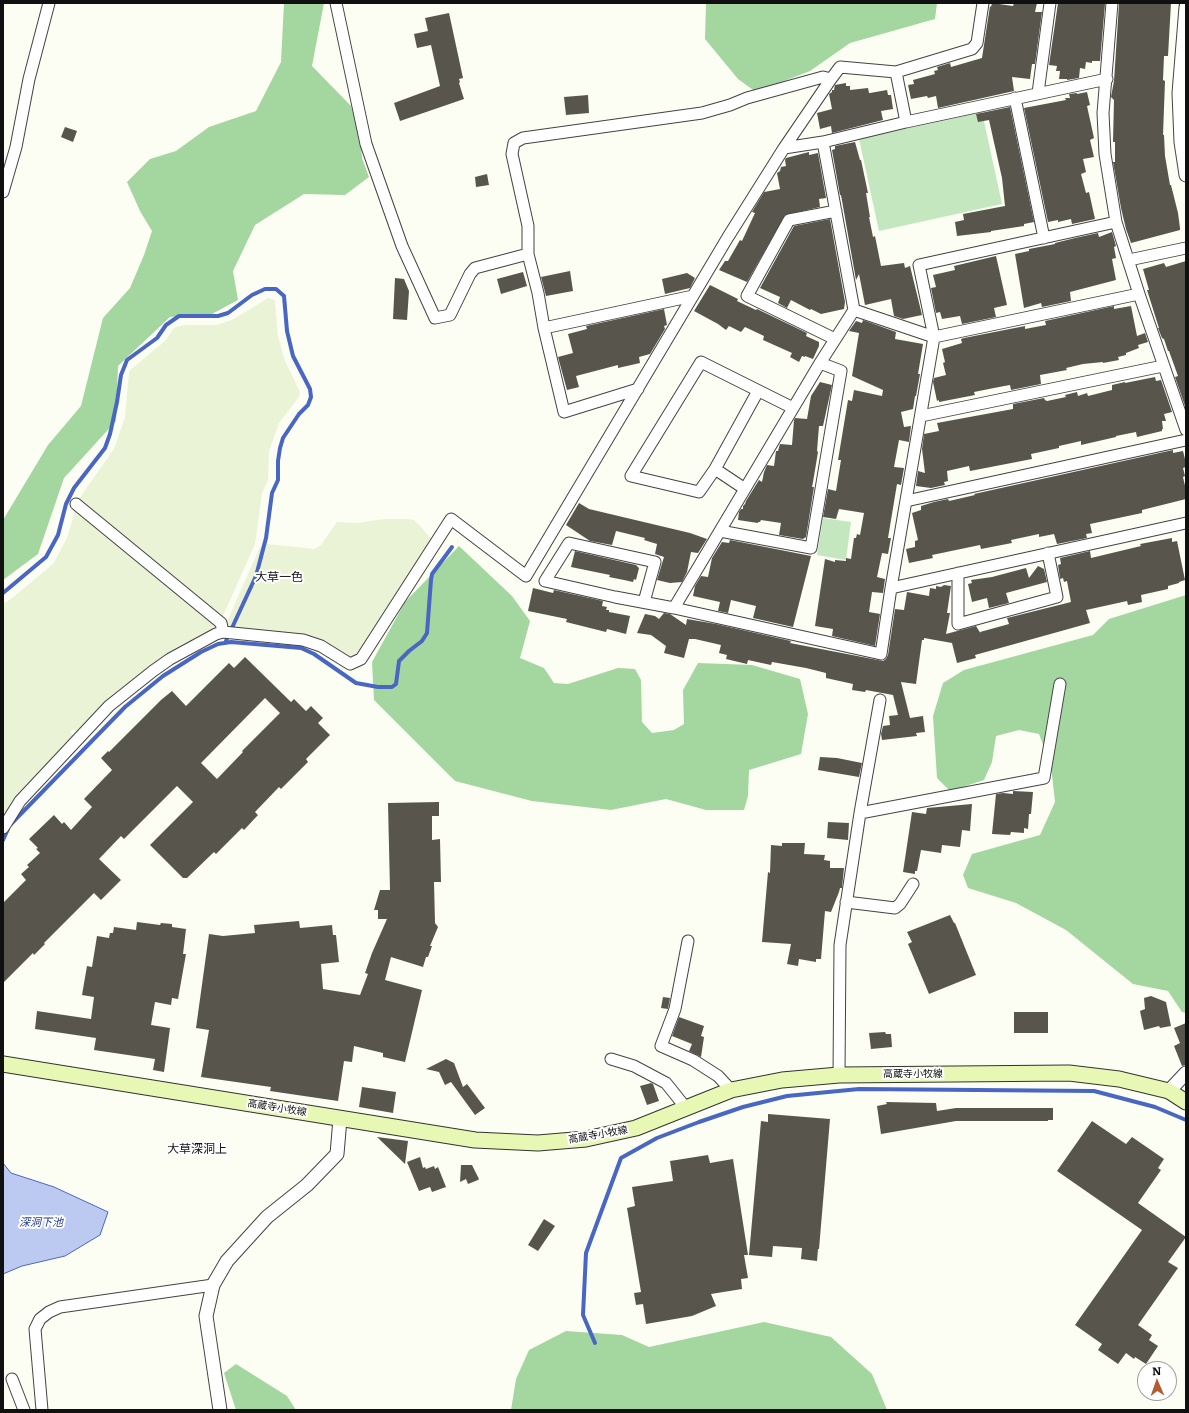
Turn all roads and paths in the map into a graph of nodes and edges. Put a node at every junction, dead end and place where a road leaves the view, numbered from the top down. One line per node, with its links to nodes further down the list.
1 (49, 3): 16 (street)
2 (336, 3): 21 (street)
3 (983, 3): 7 (street)
4 (1050, 3): 10 (street)
5 (1112, 3): 9 (street)
6 (1186, 7): 15 (street)
7 (896, 72): 8 (street); 12 (street)
8 (831, 79): 14 (street); 21 (street)
9 (1107, 79): 10 (street); 18 (street)
10 (1038, 93): 11 (street)
11 (1015, 98): 12 (street); 19 (street)
12 (906, 122): 13 (street)
13 (823, 142): 14 (street); 17 (street)
14 (784, 148): 24 (street)
15 (1186, 175)
16 (3, 192)
17 (836, 211): 25 (street); 28 (street)
18 (1116, 222): 19 (street); 22 (street)
19 (1044, 238): 27 (street)
20 (1186, 248): 22 (street)
21 (528, 254): 26 (street)
22 (1129, 260): 23 (street)
23 (1139, 294): 27 (street); 30 (street)
24 (693, 296): 26 (street); 31 (street)
25 (854, 310): 27 (street); 28 (street)
26 (544, 328): 31 (street)
27 (934, 337): 34 (street)
28 (835, 339): 29 (street)
29 (820, 363): 33 (street); 42 (street)
30 (1163, 366): 34 (street); 35 (street)
31 (638, 389): 48 (street)
32 (758, 391): 33 (street); 37 (street); 37 (street)
33 (793, 408): 38 (street)
34 (921, 416): 39 (street)
35 (1186, 430)
36 (1186, 440): 39 (street)
37 (715, 469): 38 (street)
38 (745, 489): 42 (street)
39 (906, 501): 45 (street)
40 (76, 504): 48 (street)
41 (1186, 522): 43 (street)
42 (720, 531): 47 (street)
43 (1048, 553): 44 (street); 44 (street)
44 (958, 573): 45 (street)
45 (891, 588): 47 (street)
46 (644, 602): 46 (street); 47 (street)
47 (674, 608)
48 (223, 632): 52 (street)
49 (1060, 684): 51 (street)
50 (880, 700): 51 (street)
51 (860, 813): 54 (street)
52 (3, 828)
53 (913, 884): 54 (street)
54 (846, 902): 59 (street)
55 (688, 941): 60 (street)
56 (611, 1059): 63 (street)
57 (3, 1064): 64 (main road, 高蔵寺小牧線)
58 (1186, 1073): 61 (street)
59 (839, 1075): 60 (main road, 高蔵寺小牧線); 61 (main road, 高蔵寺小牧線)
60 (731, 1090): 63 (main road, 高蔵寺小牧線)
61 (1169, 1091): 62 (main road, 高蔵寺小牧線)
62 (1186, 1102)
63 (686, 1108): 64 (main road, 高蔵寺小牧線)
64 (340, 1119): 65 (street)
65 (213, 1285): 68 (street); 69 (street)
66 (12, 1379): 67 (street)
67 (24, 1410)
68 (42, 1410)
69 (220, 1410)

